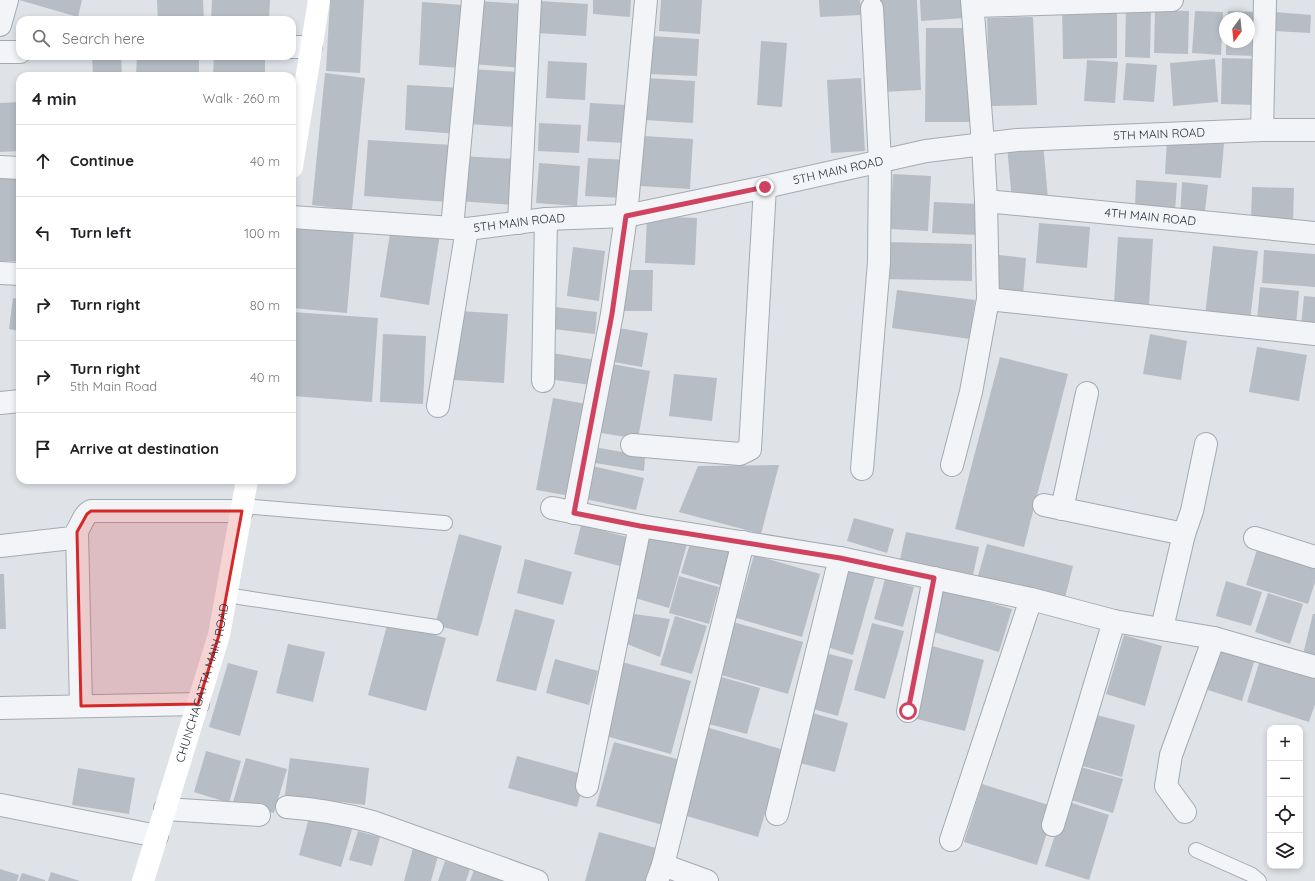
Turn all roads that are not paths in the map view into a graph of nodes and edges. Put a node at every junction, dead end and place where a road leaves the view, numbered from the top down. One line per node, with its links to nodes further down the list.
1 (6, 0): 10 (street)
2 (319, 0): 11 (street)
3 (473, 0): 27 (street)
4 (530, 0): 26 (street)
5 (646, 0): 23 (street)
6 (1172, 0): 8 (street)
7 (1265, 0): 15 (street)
8 (972, 3): 17 (street)
9 (872, 8): 18 (street)
10 (0, 25)
11 (302, 47): 14 (street)
12 (0, 52): 13 (street)
13 (16, 52)
14 (296, 119)
15 (1262, 130): 16 (street, 5TH MAIN ROAD); 17 (street, 5TH MAIN ROAD)
16 (1315, 130)
17 (983, 144): 18 (street, 5TH MAIN ROAD); 22 (street)
18 (880, 162): 21 (street, 5TH MAIN ROAD); 41 (street)
19 (0, 167): 20 (street)
20 (16, 168)
21 (765, 187): 23 (street, 5TH MAIN ROAD); 39 (street)
22 (986, 201): 28 (street, 4TH MAIN ROAD); 31 (street)
23 (626, 216): 25 (street, 5TH MAIN ROAD); 45 (street)
24 (296, 217): 27 (street, 5TH MAIN ROAD)
25 (546, 219): 26 (street, 5TH MAIN ROAD); 33 (street)
26 (519, 223): 27 (street, 5TH MAIN ROAD)
27 (459, 228): 37 (street)
28 (1315, 232)
29 (0, 273): 30 (street)
30 (16, 274)
31 (988, 299): 32 (street); 40 (street)
32 (1315, 334)
33 (543, 381)
34 (1087, 393): 49 (street)
35 (16, 401): 36 (street)
36 (0, 403)
37 (438, 406)
38 (1206, 444): 49 (street)
39 (632, 445)
40 (952, 465)
41 (862, 468)
42 (246, 484): 44 (street, CHUNCHAGATTA MAIN ROAD)
43 (552, 508): 45 (street)
44 (242, 509): 46 (lane); 48 (street); 56 (street, CHUNCHAGATTA MAIN ROAD)
45 (574, 513): 47 (street)
46 (445, 522)
47 (640, 526): 51 (street); 67 (street)
48 (77, 532): 52 (street); 64 (street)
49 (1184, 534): 60 (street)
50 (1255, 538): 53 (street)
51 (743, 542): 54 (street); 78 (street)
52 (0, 546)
53 (1315, 557)
54 (840, 558): 55 (street); 72 (street)
55 (934, 578): 57 (street); 66 (street)
56 (226, 594): 59 (lane); 63 (street, CHUNCHAGATTA MAIN ROAD)
57 (1031, 599): 58 (street); 76 (street)
58 (1114, 621): 60 (street); 74 (street)
59 (436, 627)
60 (1162, 628): 61 (street)
61 (1214, 638): 62 (street); 71 (street)
62 (1315, 667)
63 (198, 704): 64 (street); 70 (street, CHUNCHAGATTA MAIN ROAD)
64 (81, 706): 65 (street)
65 (0, 708)
66 (908, 711)
67 (587, 786)
68 (1, 805): 75 (street)
69 (287, 806): 80 (street)
70 (165, 810): 73 (street); 75 (street, CHUNCHAGATTA MAIN ROAD)
71 (1185, 812)
72 (777, 814)
73 (259, 815)
74 (1054, 825)
75 (157, 836): 79 (street, CHUNCHAGATTA MAIN ROAD)
76 (951, 840)
77 (1196, 850): 82 (lane)
78 (660, 873): 81 (street)
79 (143, 881)
80 (537, 881)
81 (707, 881)
82 (1259, 881)

